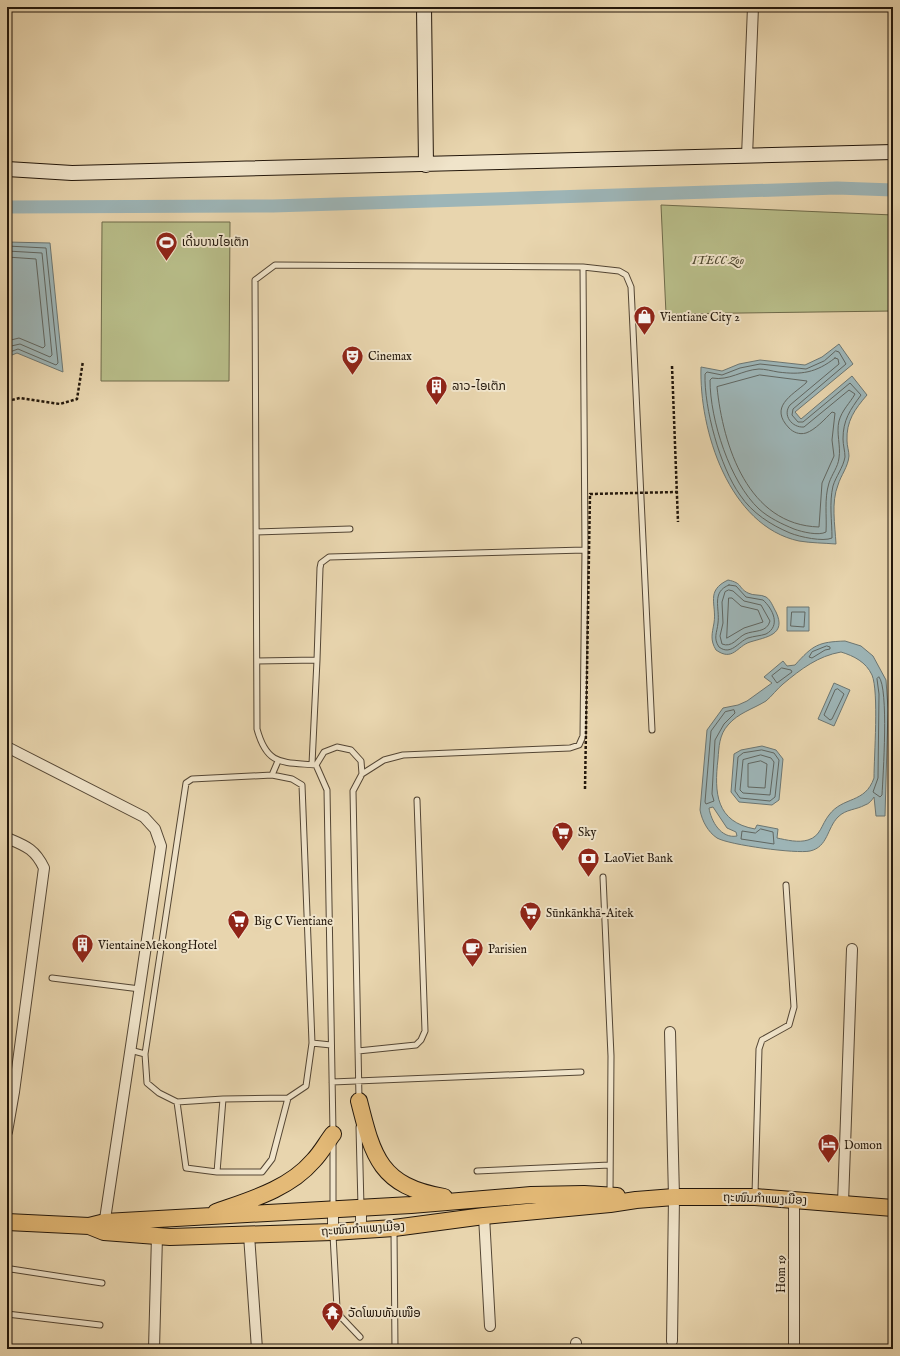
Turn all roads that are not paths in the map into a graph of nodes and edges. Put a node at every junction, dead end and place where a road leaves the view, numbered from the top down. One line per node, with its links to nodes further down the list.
1 (424, 7): 5 (street)
2 (754, 7): 4 (street)
3 (893, 152): 4 (street)
4 (747, 156): 5 (street)
5 (426, 165): 6 (street)
6 (7, 169)
7 (583, 267): 9 (lane); 10 (lane); 13 (lane)
8 (350, 529): 9 (lane)
9 (256, 532): 12 (lane)
10 (585, 550): 11 (lane); 17 (lane)
11 (317, 660): 12 (lane); 16 (lane)
12 (257, 661): 15 (lane)
13 (652, 730)
14 (7, 747): 25 (street)
15 (278, 761): 16 (lane); 18 (lane)
16 (314, 764): 17 (lane); 28 (lane)
17 (362, 774): 30 (lane)
18 (272, 775): 27 (lane); 31 (lane)
19 (417, 800): 30 (lane)
20 (7, 838): 39 (street)
21 (603, 877): 41 (lane)
22 (786, 885): 45 (lane)
23 (852, 949): 49 (street)
24 (52, 978): 25 (lane)
25 (140, 990): 29 (street)
26 (670, 1032): 44 (street)
27 (312, 1043): 28 (lane); 35 (lane)
28 (331, 1045): 33 (lane)
29 (130, 1050): 31 (lane); 56 (street)
30 (358, 1051): 34 (lane)
31 (145, 1054): 38 (lane)
32 (581, 1072): 34 (lane)
33 (332, 1082): 34 (lane); 40 (lane)
34 (358, 1082): 37 (lane)
35 (288, 1098): 36 (lane); 43 (lane)
36 (223, 1099): 38 (lane); 43 (lane)
37 (359, 1100): 47 (main road); 50 (lane)
38 (177, 1102): 43 (lane)
39 (7, 1132)
40 (333, 1134): 52 (lane); 54 (main road)
41 (610, 1165): 42 (lane); 46 (lane)
42 (477, 1171)
43 (217, 1172)
44 (674, 1197): 45 (main road, ຖະໜົນກຳແພງເມືອງ); 46 (main road, ຖະໜົນກຳແພງເມືອງ); 68 (street)
45 (755, 1197): 48 (main road, ຖະໜົນກຳແພງເມືອງ)
46 (610, 1199): 47 (main road, ຖະໜົນກຳແພງເມືອງ); 53 (main road, ຖະໜົນກຳແພງເມືອງ)
47 (465, 1200): 50 (main road, ຖະໜົນກຳແພງເມືອງ)
48 (794, 1200): 49 (main road, ຖະໜົນກຳແພງເມືອງ); 72 (street, Hom 19)
49 (843, 1203): 51 (main road, ຖະໜົນກຳແພງເມືອງ)
50 (361, 1208): 52 (main road, ຖະໜົນກຳແພງເມືອງ); 58 (street)
51 (893, 1208)
52 (333, 1210): 54 (main road, ຖະໜົນກຳແພງເມືອງ); 59 (street)
53 (484, 1216): 57 (main road, ຖະໜົນກຳແພງເມືອງ); 66 (street)
54 (199, 1217): 56 (main road, ຖະໜົນກຳແພງເມືອງ)
55 (7, 1222): 56 (main road, ຖະໜົນກຳແພງເມືອງ)
56 (104, 1227): 60 (main road, ຖະໜົນກຳແພງເມືອງ)
57 (394, 1228): 58 (main road, ຖະໜົນກຳແພງເມືອງ); 71 (lane)
58 (361, 1230): 59 (main road, ຖະໜົນກຳແພງເມືອງ)
59 (333, 1232): 61 (main road, ຖະໜົນກຳແພງເມືອງ); 67 (lane)
60 (157, 1236): 61 (main road, ຖະໜົນກຳແພງເມືອງ); 69 (street)
61 (249, 1236): 70 (street)
62 (11, 1269): 63 (lane)
63 (102, 1283)
64 (7, 1314): 65 (lane)
65 (100, 1325)
66 (490, 1326)
67 (360, 1337)
68 (672, 1341)
69 (154, 1349)
70 (257, 1349)
71 (395, 1349)
72 (794, 1349)

